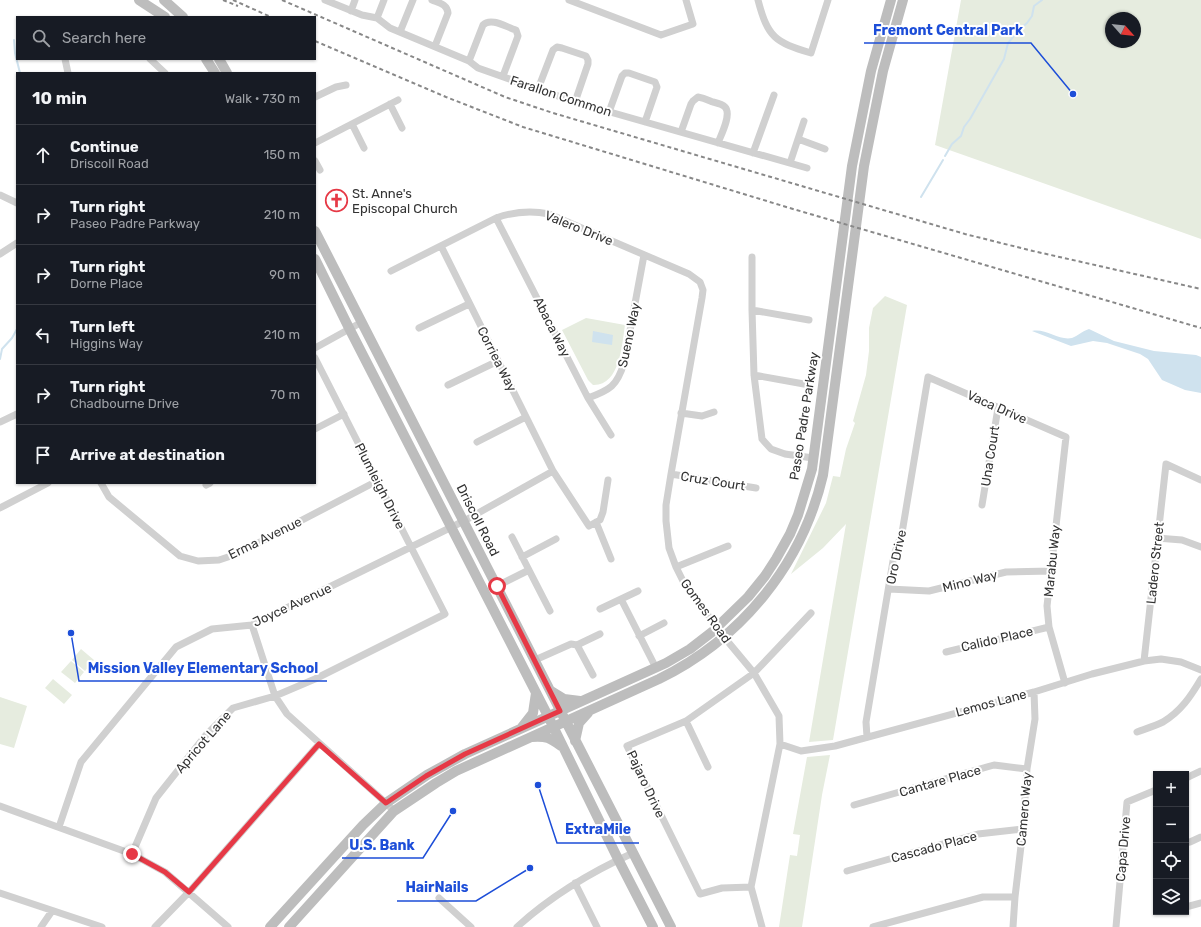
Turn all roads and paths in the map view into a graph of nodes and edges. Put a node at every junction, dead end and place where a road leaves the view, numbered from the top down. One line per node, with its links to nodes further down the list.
1 (139, 0): 15 (main road)
2 (164, 0): 16 (main road)
3 (325, 0): 14 (street, Farallon Common)
4 (355, 0): 14 (street)
5 (384, 0): 17 (street)
6 (413, 0): 18 (street)
7 (432, 0): 19 (street)
8 (569, 0): 9 (street)
9 (686, 0)
10 (758, 0): 11 (street)
11 (828, 0)
12 (891, 0): 90 (main road, Paseo Padre Parkway)
13 (903, 0): 101 (main road, Paseo Padre Parkway)
14 (351, 11): 17 (street, Farallon Common)
15 (163, 16)
16 (182, 16)
17 (377, 18): 18 (street, Farallon Common)
18 (400, 32): 19 (street, Farallon Common)
19 (435, 46): 24 (street, Farallon Common)
20 (65, 60): 25 (street)
21 (155, 60): 26 (street)
22 (207, 60): 27 (main road)
23 (220, 60): 28 (main road)
24 (469, 61): 29 (street, Farallon Common); 29 (street)
25 (68, 72)
26 (164, 72)
27 (213, 72)
28 (226, 72)
29 (503, 76): 31 (street, Farallon Common)
30 (346, 85): 33 (street)
31 (538, 89): 35 (street, Farallon Common); 35 (street)
32 (774, 96): 48 (street)
33 (316, 97)
34 (398, 100): 36 (street)
35 (575, 102): 37 (street, Farallon Common)
36 (390, 104): 40 (street); 41 (street)
37 (609, 112): 39 (street, Farallon Common); 39 (street)
38 (804, 121): 43 (street)
39 (645, 122): 42 (street, Farallon Common)
40 (352, 124): 44 (street); 46 (street)
41 (402, 128)
42 (681, 132): 45 (street, Farallon Common); 45 (street)
43 (798, 139): 47 (street); 50 (street)
44 (316, 142)
45 (718, 143): 48 (street, Farallon Common)
46 (364, 148)
47 (825, 149)
48 (753, 153): 50 (street, Farallon Common)
49 (316, 163): 52 (street)
50 (790, 163): 51 (street, Farallon Common)
51 (807, 168)
52 (320, 170)
53 (0, 194): 54 (street)
54 (16, 202)
55 (496, 218): 58 (street, Valero Drive); 60 (street, Valero Drive); 78 (street, Abaca Way)
56 (316, 233): 68 (main road, Driscoll Road)
57 (16, 244): 59 (street)
58 (441, 246): 63 (street, Valero Drive); 65 (street, Corriea Way)
59 (0, 254)
60 (644, 255): 64 (street, Valero Drive); 78 (street, Sueno Way)
61 (752, 257): 66 (street)
62 (316, 262): 69 (main road, Driscoll Road)
63 (391, 271)
64 (700, 282): 81 (street, Gomes Road)
65 (469, 304): 70 (street); 73 (street, Corriea Way)
66 (752, 310): 67 (street); 74 (street)
67 (809, 320)
68 (362, 322): 69 (street); 102 (main road, Driscoll Road)
69 (349, 328): 71 (street); 104 (main road, Driscoll Road)
70 (420, 328)
71 (316, 347)
72 (316, 360): 83 (street, Plumleigh Drive)
73 (498, 361): 77 (street); 84 (street, Corriea Way)
74 (754, 375): 76 (street); 90 (street)
75 (928, 377): 79 (street, Vaca Drive); 117 (street, Oro Drive)
76 (804, 384)
77 (448, 385)
78 (588, 398): 87 (street, Abaca Way)
79 (998, 408): 88 (street, Vaca Drive); 99 (street, Una Court)
80 (714, 412): 81 (street)
81 (681, 413): 92 (street, Gomes Road)
82 (16, 414): 85 (street)
83 (344, 414): 86 (street); 95 (street, Plumleigh Drive)
84 (526, 417): 89 (street); 91 (street, Corriea Way)
85 (0, 422)
86 (316, 428)
87 (611, 435)
88 (1066, 437): 115 (street, Marabu Way)
89 (477, 442)
90 (814, 458): 101 (main road); 127 (main road, Paseo Padre Parkway)
91 (553, 472): 102 (street, Joyce Avenue); 103 (street, Corriea Way)
92 (671, 474): 98 (street, Cruz Court); 113 (street, Gomes Road)
93 (608, 480): 103 (street)
94 (1201, 480): 106 (street, Ladero Street)
95 (377, 481): 97 (street, Erma Avenue); 109 (street, Plumleigh Drive)
96 (46, 484): 100 (street)
97 (102, 484)
98 (756, 488)
99 (982, 505)
100 (0, 508)
101 (810, 515): 130 (main road, Paseo Padre Parkway)
102 (464, 521): 104 (street, Joyce Avenue); 116 (main road, Driscoll Road)
103 (596, 522): 112 (street)
104 (450, 527): 109 (street, Joyce Avenue); 143 (main road, Driscoll Road)
105 (512, 537): 111 (street)
106 (1157, 538): 110 (street); 134 (street, Ladero Street)
107 (556, 539): 111 (street)
108 (728, 546): 113 (street)
109 (411, 547): 123 (street, Plumleigh Drive); 125 (street, Joyce Avenue)
110 (1201, 547)
111 (522, 557): 114 (street)
112 (611, 559)
113 (676, 567): 127 (street, Gomes Road)
114 (529, 570): 116 (street); 121 (street)
115 (1051, 571): 117 (street, Mino Way); 126 (street, Marabu Way)
116 (497, 586): 133 (main road, Driscoll Road)
117 (889, 589): 155 (street, Oro Drive)
118 (638, 591): 119 (street)
119 (621, 599): 120 (street); 129 (street)
120 (600, 609)
121 (550, 611)
122 (811, 612): 137 (street, Pajaro Drive)
123 (445, 614): 144 (street, Apricot Lane)
124 (664, 623): 129 (street)
125 (252, 626): 144 (street); 169 (street, Joyce Avenue)
126 (1049, 627): 132 (street, Calido Place); 140 (street, Marabu Way)
127 (718, 628): 130 (street, Gomes Road); 135 (main road, Paseo Padre Parkway)
128 (600, 634): 131 (street)
129 (639, 636): 135 (street)
130 (724, 637): 137 (street, Gomes Road); 146 (main road, Paseo Padre Parkway)
131 (577, 645): 133 (street); 138 (street)
132 (946, 652)
133 (535, 660): 141 (main road, Driscoll Road)
134 (1144, 661): 136 (street, Lemos Lane); 140 (street, Lemos Lane)
135 (656, 668): 145 (main road, Paseo Padre Parkway)
136 (1201, 670)
137 (754, 673): 150 (street, Pajaro Drive); 158 (street, Gomes Road)
138 (593, 675)
139 (1201, 679): 153 (street)
140 (1065, 683): 142 (street, Lemos Lane)
141 (550, 691): 145 (main road); 147 (main road, Driscoll Road)
142 (1034, 692): 155 (street, Lemos Lane); 161 (street, Camero Way)
143 (536, 693): 148 (main road, Driscoll Road); 152 (main road)
144 (275, 696): 157 (street); 174 (street, Apricot Lane)
145 (582, 701): 147 (main road, Paseo Padre Parkway)
146 (593, 709): 149 (main road, Paseo Padre Parkway); 156 (main road)
147 (560, 711): 148 (main road, Paseo Padre Parkway); 149 (main road, Driscoll Road)
148 (548, 716): 151 (main road, Driscoll Road); 152 (main road, Paseo Padre Parkway)
149 (565, 721): 151 (main road, Paseo Padre Parkway); 156 (main road, Driscoll Road)
150 (686, 721): 160 (street); 178 (street, Pajaro Drive)
151 (553, 726): 154 (main road, Paseo Padre Parkway); 159 (main road, Driscoll Road)
152 (519, 729): 165 (main road, Paseo Padre Parkway)
153 (1137, 732)
154 (528, 737): 159 (main road); 168 (main road, Paseo Padre Parkway)
155 (867, 738): 158 (street, Lemos Lane)
156 (575, 741): 173 (main road, Driscoll Road)
157 (319, 744): 165 (street); 180 (street)
158 (780, 744): 178 (street, Gomes Road)
159 (563, 747): 175 (main road, Driscoll Road)
160 (708, 767)
161 (1027, 769): 166 (street, Cantare Place); 170 (street, Camero Way)
162 (1201, 771): 163 (street)
163 (1189, 777)
164 (1153, 791): 200 (street, Capa Drive)
165 (386, 803): 168 (street); 190 (main road, Paseo Padre Parkway)
166 (854, 805)
167 (0, 806): 169 (street)
168 (394, 811): 191 (main road, Paseo Padre Parkway)
169 (59, 826): 174 (street)
170 (1023, 829): 176 (street, Cascado Place); 181 (street, Camero Way)
171 (1201, 837): 172 (street)
172 (1190, 842)
173 (632, 852): 175 (street); 196 (main road, Driscoll Road)
174 (132, 854): 180 (street)
175 (618, 859): 177 (street); 195 (main road, Driscoll Road)
176 (847, 871)
177 (575, 883): 193 (street); 194 (street)
178 (751, 887): 197 (street, Gomes Road)
179 (0, 892): 185 (street)
180 (189, 892): 188 (street); 189 (street)
181 (1015, 897): 198 (street); 199 (street, Camero Way)
182 (439, 898): 192 (street)
183 (1201, 903): 184 (street)
184 (1189, 906)
185 (52, 911): 186 (street); 187 (street)
186 (41, 927)
187 (102, 927)
188 (155, 927)
189 (228, 927)
190 (270, 927)
191 (289, 927)
192 (471, 927)
193 (517, 927)
194 (597, 927)
195 (653, 927)
196 (671, 927)
197 (762, 927)
198 (873, 927)
199 (1013, 927)
200 (1116, 927)

